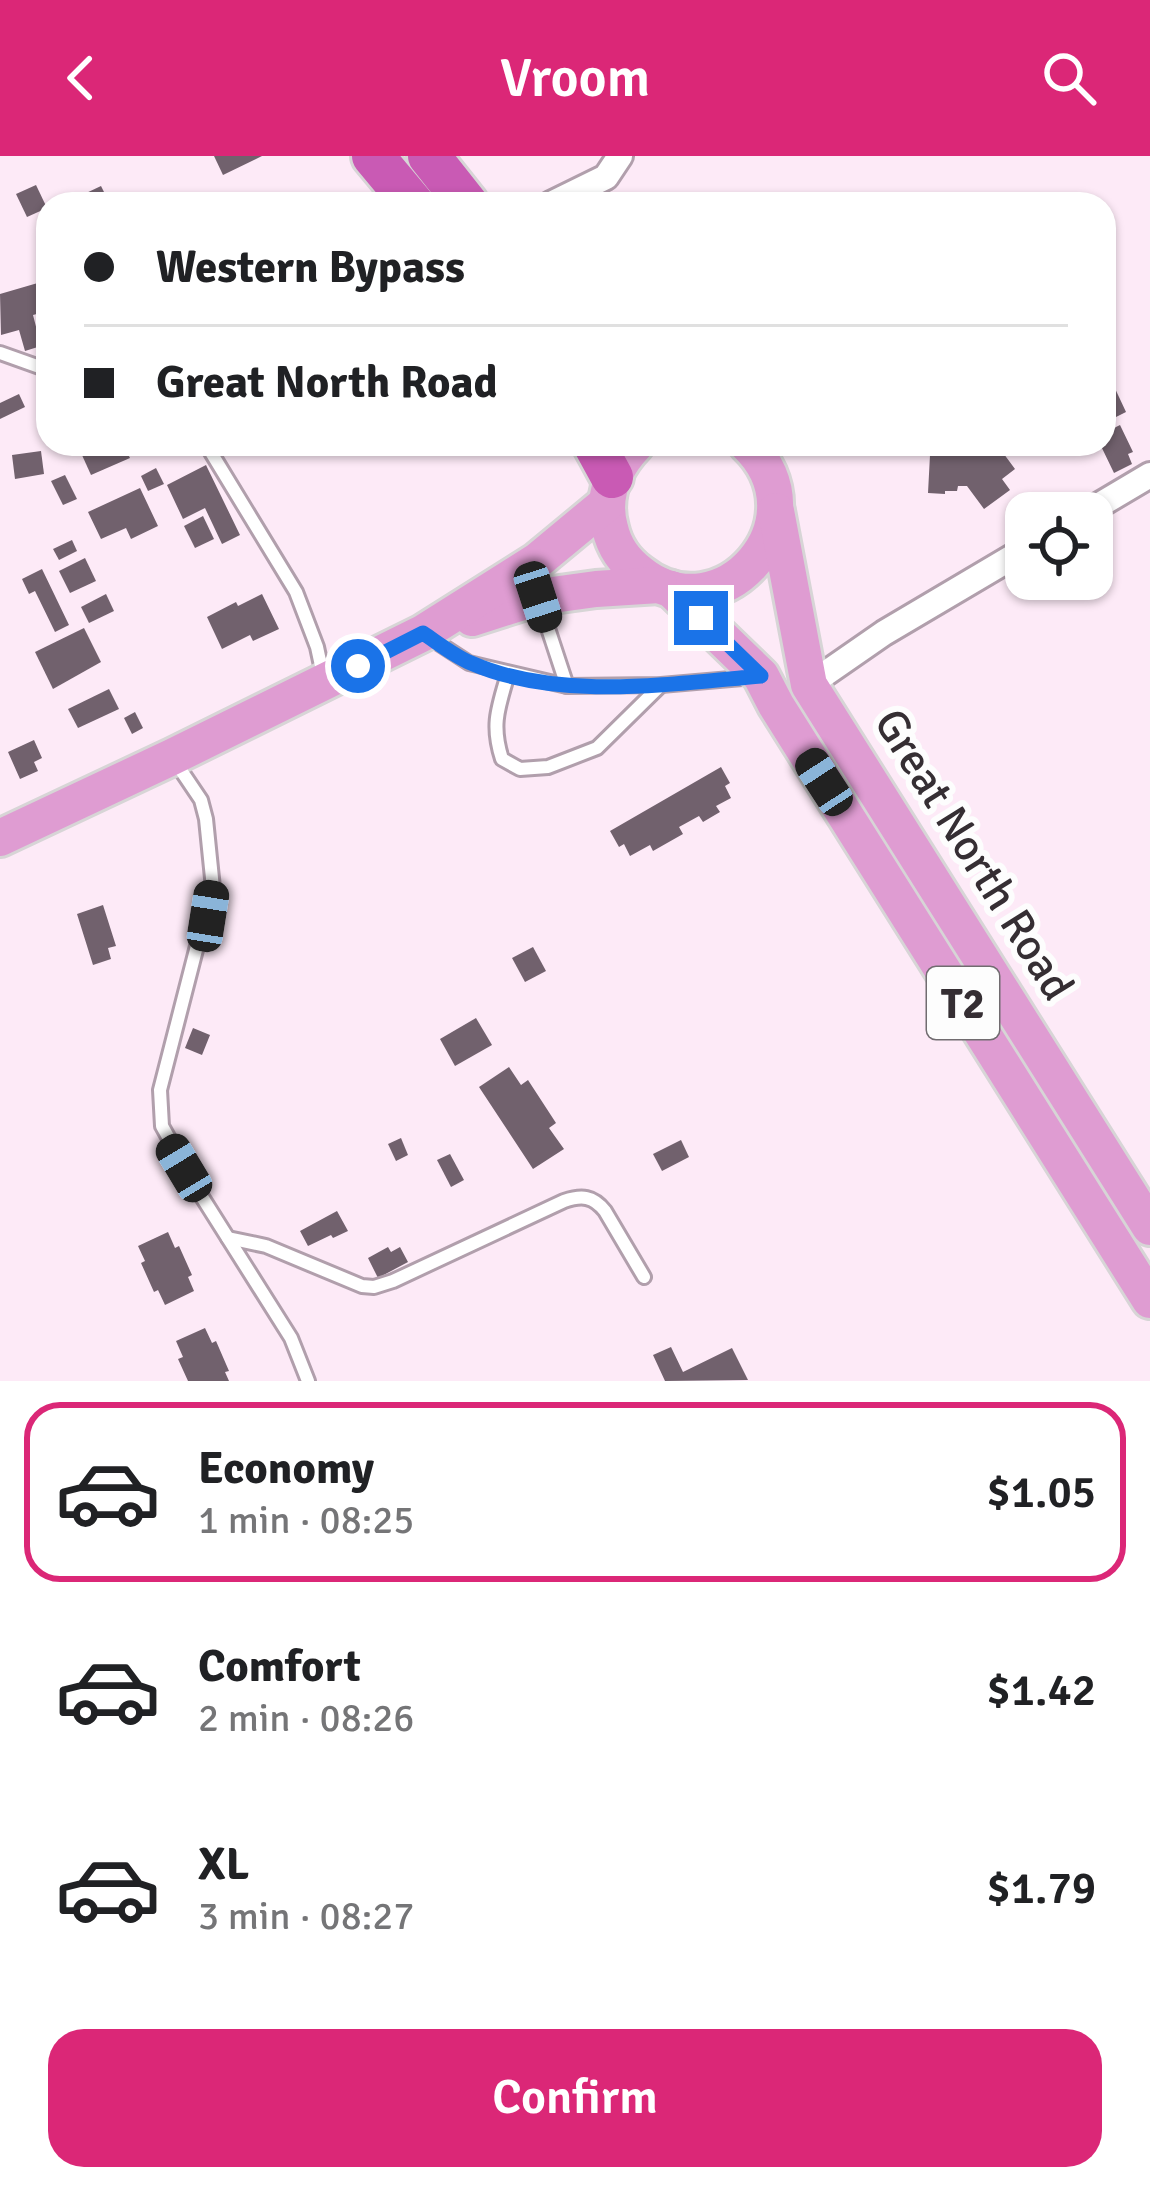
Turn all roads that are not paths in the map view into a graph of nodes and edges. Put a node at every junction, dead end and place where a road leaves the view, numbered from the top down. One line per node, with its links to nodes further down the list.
1 (373, 156): 4 (highway)
2 (429, 156): 5 (highway)
3 (620, 156): 6 (street)
4 (402, 192)
5 (458, 192)
6 (575, 192)
7 (0, 352): 8 (lane)
8 (36, 366)
9 (213, 456): 21 (lane)
10 (759, 456): 14 (main road, Great North Road)
11 (612, 467): 16 (main road, Great North Road); 18 (main road)
12 (1150, 475): 13 (street)
13 (1113, 497)
14 (776, 512): 16 (main road); 23 (main road, Great North Road / T2)
15 (1005, 561): 23 (street)
16 (665, 587): 17 (main road); 20 (main road, Great North Road / T2)
17 (538, 597): 18 (main road); 24 (lane)
18 (423, 633): 19 (lane); 21 (main road)
19 (508, 674): 22 (lane); 24 (lane)
20 (761, 676): 22 (lane); 30 (main road, Great North Road / T2)
21 (325, 682): 25 (main road)
22 (661, 685): 24 (lane)
23 (808, 685): 27 (main road, Great North Road / T2)
24 (567, 686)
25 (172, 757): 26 (main road); 28 (lane)
26 (0, 838)
27 (1150, 1227)
28 (228, 1238): 29 (lane); 31 (lane)
29 (644, 1277)
30 (1150, 1300)
31 (308, 1381)

